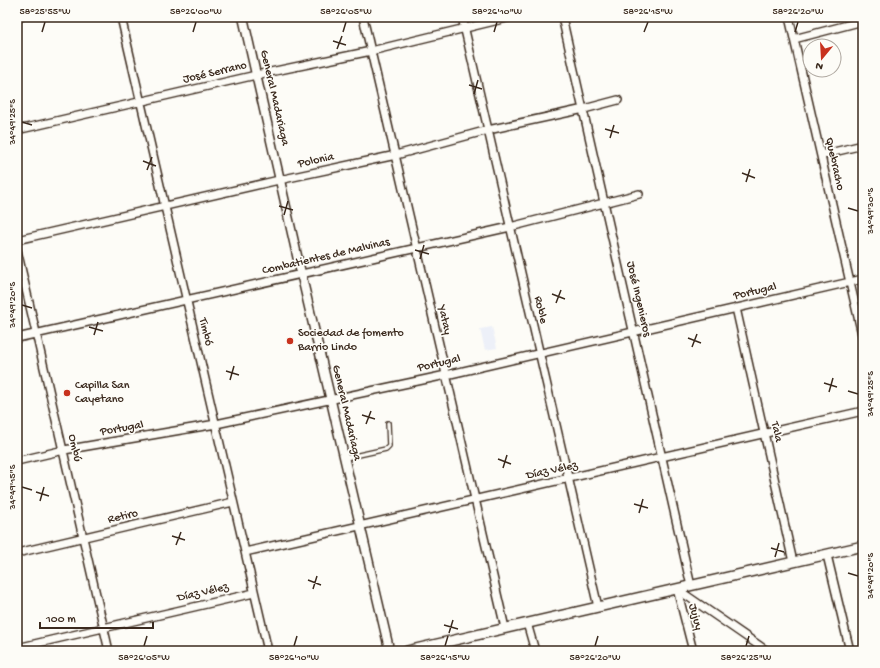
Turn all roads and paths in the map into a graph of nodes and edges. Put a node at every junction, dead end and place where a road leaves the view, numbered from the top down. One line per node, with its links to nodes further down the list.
1 (20, 17): 9 (street)
2 (121, 17): 16 (street, Timbó)
3 (243, 17): 14 (street, General Madariaga)
4 (363, 17): 13 (street, Yatay)
5 (462, 17): 11 (street, Roble)
6 (511, 17): 11 (street, José Serrano)
7 (562, 17): 17 (street, José Ingenieros)
8 (789, 17): 12 (street, Quebracho)
9 (17, 18)
10 (863, 21): 12 (street)
11 (465, 28): 13 (street, José Serrano); 19 (street, Roble)
12 (794, 39): 21 (street, Quebracho)
13 (371, 51): 14 (street, José Serrano); 22 (street, Yatay)
14 (256, 75): 16 (street, José Serrano); 23 (street, General Madariaga)
15 (618, 100): 17 (street, Polonia)
16 (140, 101): 18 (street, José Serrano); 26 (street, Timbó)
17 (584, 109): 19 (street, Polonia); 25 (street, José Ingenieros)
18 (17, 130)
19 (488, 130): 22 (street, Polonia); 27 (street, Roble)
20 (863, 145): 21 (street)
21 (821, 155): 33 (street, Quebracho)
22 (396, 156): 23 (street, Polonia); 29 (street, Yatay)
23 (279, 180): 26 (street, Polonia); 31 (street, General Madariaga)
24 (639, 194): 25 (street, Combatientes de Malvinas)
25 (604, 202): 27 (street, Combatientes de Malvinas); 36 (street, José Ingenieros)
26 (164, 207): 28 (street, Polonia); 34 (street, Timbó)
27 (510, 227): 29 (street, Combatientes de Malvinas); 40 (street, Roble)
28 (17, 240)
29 (416, 248): 31 (street, Combatientes de Malvinas); 41 (street, Yatay)
30 (17, 250): 37 (street, Ombú)
31 (301, 273): 34 (street, Combatientes de Malvinas); 42 (street, General Madariaga)
32 (863, 278): 33 (street, Portugal)
33 (850, 282): 35 (street, Portugal); 39 (street, Quebracho)
34 (186, 301): 37 (street, Combatientes de Malvinas); 45 (street, Timbó)
35 (736, 308): 36 (street, Portugal); 46 (street, Tala)
36 (634, 332): 40 (street, Portugal); 48 (street, José Ingenieros)
37 (37, 334): 38 (street, Combatientes de Malvinas); 47 (street, Ombú)
38 (17, 338)
39 (863, 339)
40 (538, 353): 41 (street, Portugal); 51 (street, Roble)
41 (446, 375): 42 (street, Portugal); 52 (street, Yatay)
42 (331, 399): 45 (street, Portugal); 49 (street, General Madariaga)
43 (863, 411): 46 (street, Díaz Vélez)
44 (388, 423): 49 (lane)
45 (216, 424): 47 (street, Portugal); 53 (street, Timbó)
46 (765, 434): 48 (street, Díaz Vélez); 60 (street, Tala)
47 (64, 450): 50 (street, Portugal); 55 (street, Ombú)
48 (662, 457): 51 (street, Díaz Vélez); 61 (street, José Ingenieros)
49 (344, 458): 54 (street, General Madariaga)
50 (17, 461)
51 (569, 479): 52 (street, Díaz Vélez); 64 (street, Roble)
52 (476, 499): 54 (street, Díaz Vélez); 67 (street, Yatay)
53 (233, 502): 55 (street, Retiro); 57 (street, Timbó)
54 (360, 526): 57 (street, Díaz Vélez); 71 (street, General Madariaga)
55 (83, 538): 58 (street, Retiro); 66 (street, Ombú)
56 (863, 546): 59 (main road)
57 (245, 552): 63 (street, Timbó)
58 (17, 553)
59 (827, 555): 60 (main road); 76 (street)
60 (793, 562): 61 (main road)
61 (691, 586): 62 (main road)
62 (677, 589): 64 (main road); 74 (street, Jujuy); 75 (street)
63 (254, 593): 66 (street, Díaz Vélez); 70 (street, Timbó)
64 (598, 608): 65 (main road)
65 (527, 623): 67 (main road); 73 (street)
66 (104, 628): 68 (street, Díaz Vélez); 69 (street, Ombú)
67 (506, 628): 72 (main road)
68 (17, 648)
69 (109, 651)
70 (268, 651)
71 (386, 651)
72 (407, 651)
73 (535, 651)
74 (693, 651)
75 (767, 651)
76 (850, 651)

